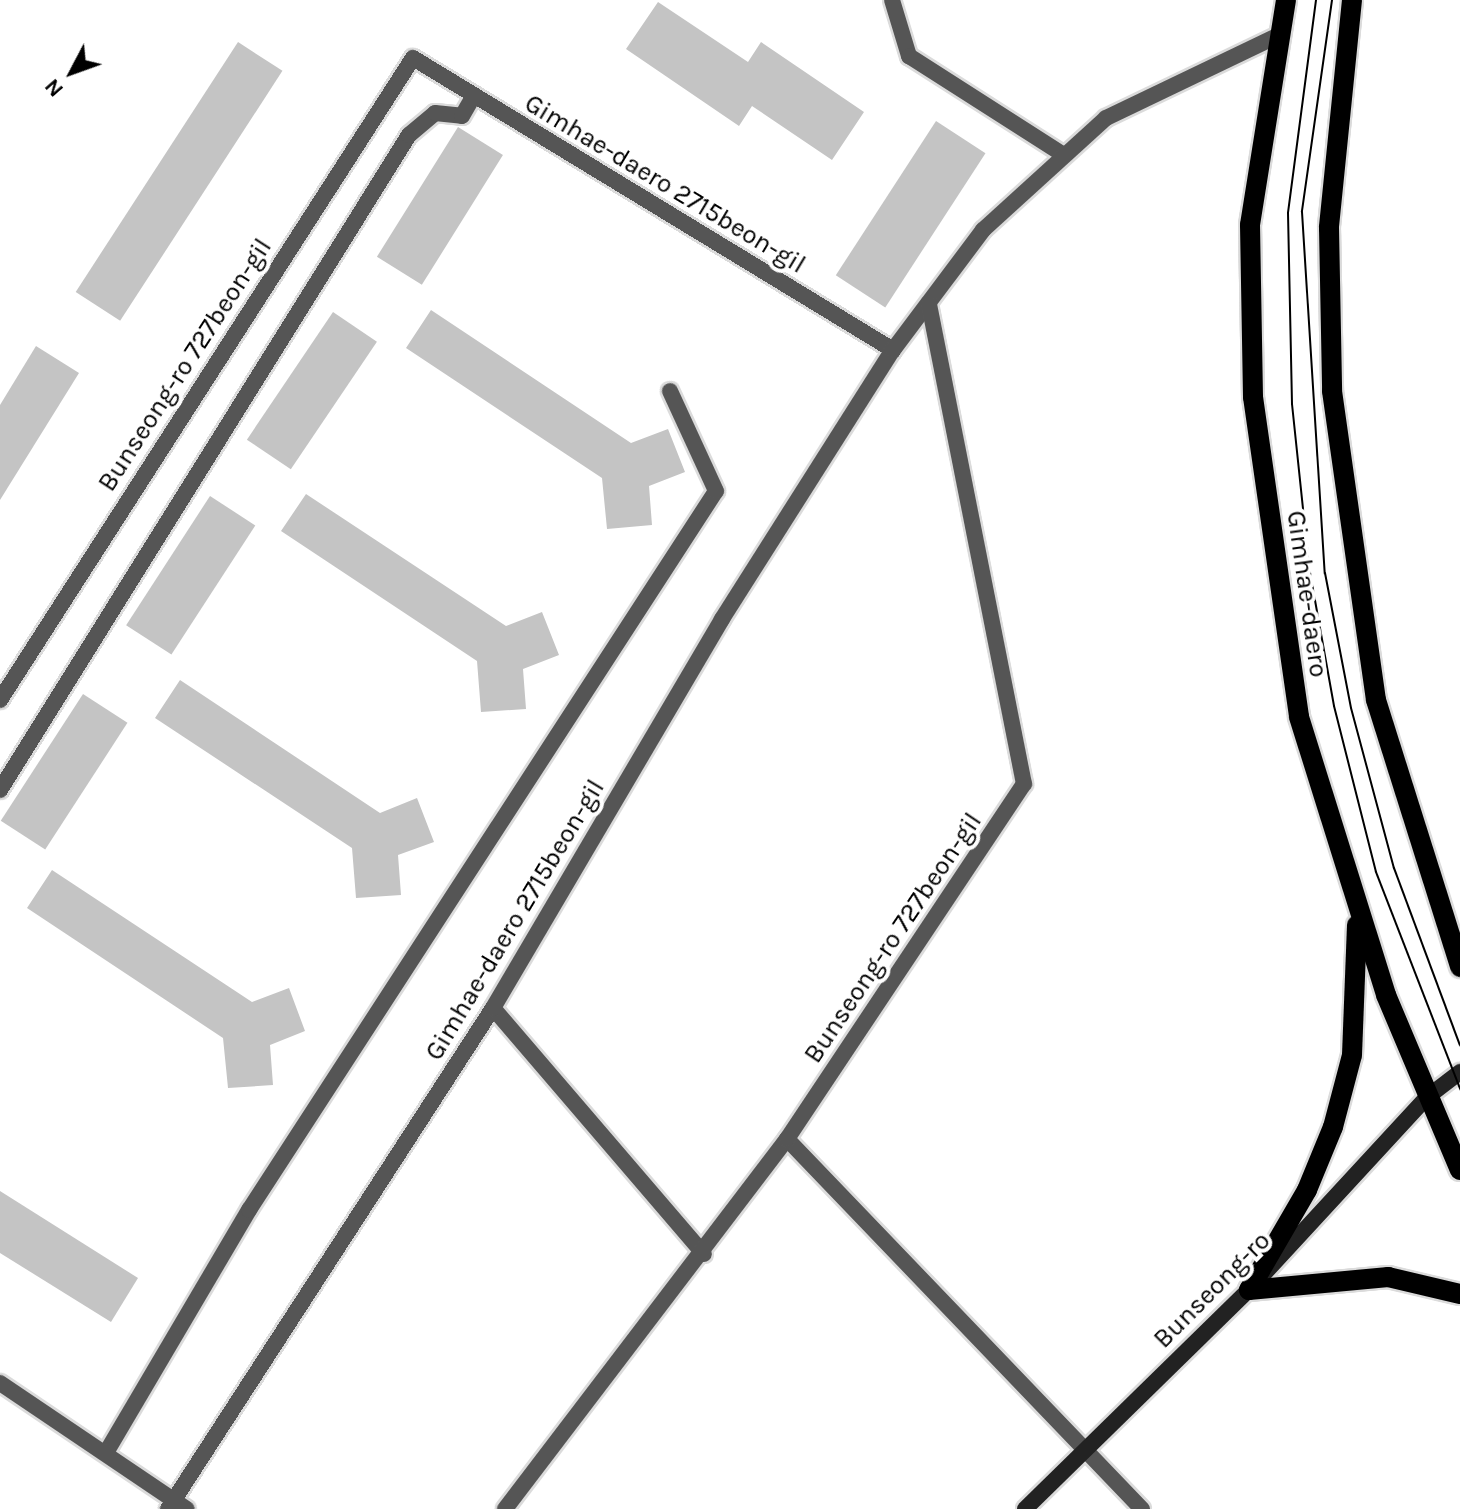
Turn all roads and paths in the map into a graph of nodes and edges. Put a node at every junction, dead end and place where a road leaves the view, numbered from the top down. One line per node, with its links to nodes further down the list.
1 (892, 0): 7 (street)
2 (1286, 0): 4 (main road, Gimhae-daero)
3 (1352, 0): 14 (main road, Gimhae-daero)
4 (1279, 35): 7 (street, Gimhae-daero 2715beon-gil); 13 (main road, Gimhae-daero)
5 (413, 58): 6 (street, Gimhae-daero 2715beon-gil); 11 (street, Bunseong-ro 727beon-gil)
6 (473, 97): 9 (street, Gimhae-daero 2715beon-gil); 12 (street)
7 (1064, 155): 8 (street, Gimhae-daero 2715beon-gil)
8 (929, 303): 9 (street, Gimhae-daero 2715beon-gil); 18 (street, Bunseong-ro 727beon-gil)
9 (893, 350): 15 (street, Gimhae-daero 2715beon-gil)
10 (670, 391): 25 (street)
11 (0, 700)
12 (0, 790)
13 (1357, 905): 17 (main road, Gimhae-daero); 21 (main road)
14 (1460, 967)
15 (493, 1008): 20 (street); 26 (street, Gimhae-daero 2715beon-gil)
16 (1460, 1072): 17 (main road, Bunseong-ro)
17 (1426, 1098): 19 (main road, Gimhae-daero); 21 (main road, Bunseong-ro)
18 (787, 1139): 20 (street, Bunseong-ro 727beon-gil); 24 (street)
19 (1460, 1170)
20 (704, 1254): 27 (street, Bunseong-ro 727beon-gil)
21 (1249, 1290): 22 (main road); 24 (main road, Bunseong-ro)
22 (1460, 1294)
23 (0, 1383): 25 (street)
24 (1084, 1449): 28 (main road, Bunseong-ro); 29 (street)
25 (107, 1451): 26 (street)
26 (177, 1505)
27 (505, 1509)
28 (1025, 1509)
29 (1142, 1509)

